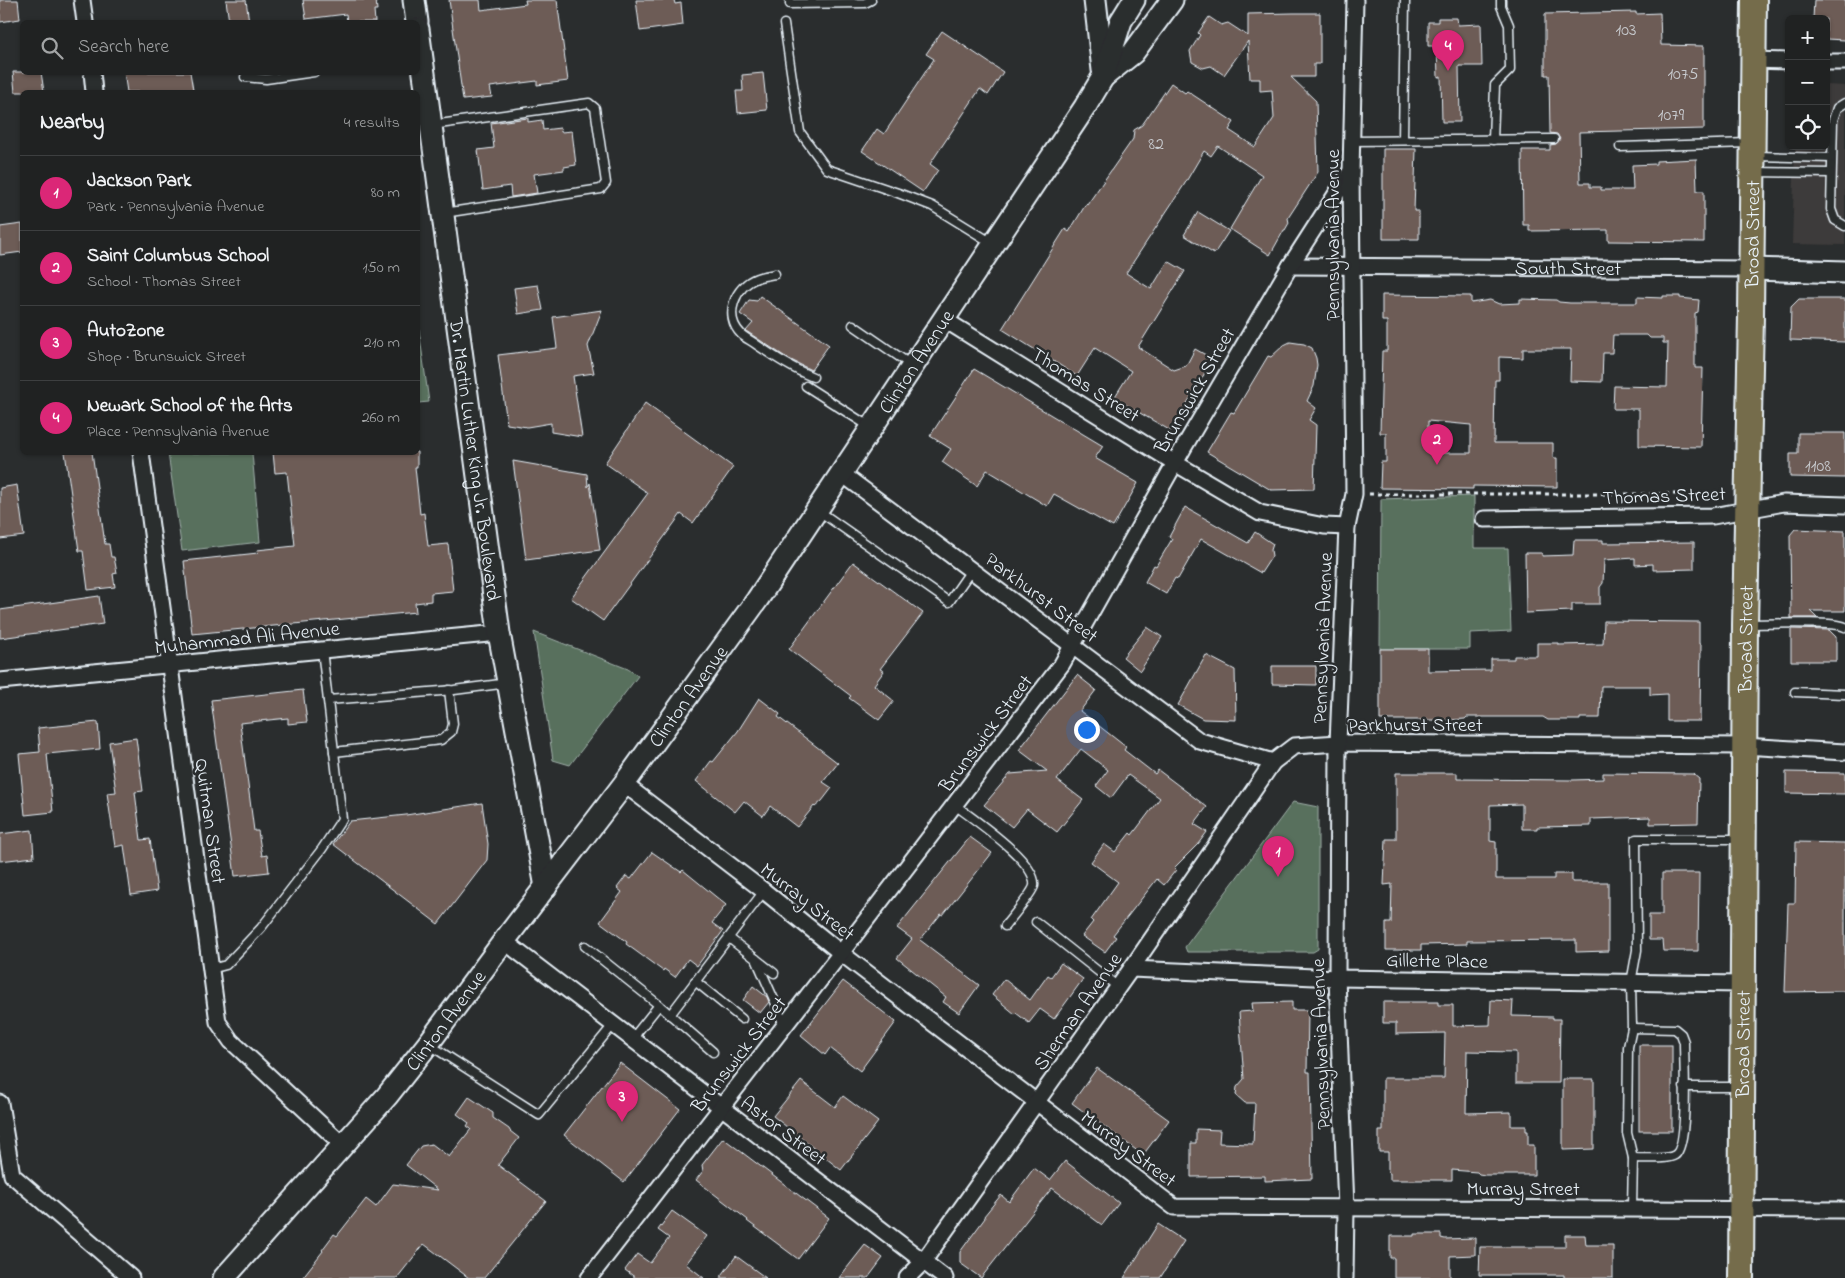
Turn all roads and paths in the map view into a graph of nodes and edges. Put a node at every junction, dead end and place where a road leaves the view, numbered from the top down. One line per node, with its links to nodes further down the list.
1 (82, 0): 12 (street)
2 (414, 0): 13 (main road)
3 (790, 0): 4 (lane)
4 (870, 0)
5 (1095, 0): 23 (main road)
6 (1134, 0): 23 (main road)
7 (1172, 0): 23 (main road)
8 (1355, 0): 30 (street, Pennsylvania Avenue)
9 (1405, 0): 28 (lane)
10 (1501, 0): 29 (lane)
11 (1754, 0): 16 (main road, Broad Street)
12 (85, 20)
13 (417, 20)
14 (784, 24): 38 (lane)
15 (420, 59): 26 (main road, Dr. Martin Luther King Jr. Boulevard)
16 (1753, 60): 17 (street); 32 (main road, Broad Street)
17 (1785, 61)
18 (1830, 62): 19 (street)
19 (1845, 62)
20 (92, 75): 24 (street)
21 (290, 75): 22 (lane)
22 (245, 77)
23 (1103, 77): 38 (main road, Clinton Avenue)
24 (94, 90)
25 (1845, 103): 33 (lane)
26 (430, 125): 36 (main road, Dr. Martin Luther King Jr. Boulevard); 36 (lane)
27 (1554, 139): 29 (lane)
28 (1403, 140): 29 (lane); 30 (lane)
29 (1493, 140)
30 (1351, 141): 34 (street, Pennsylvania Avenue)
31 (1620, 147): 32 (lane)
32 (1751, 157): 33 (lane); 35 (lane); 41 (main road, Broad Street)
33 (1832, 158): 35 (lane)
34 (1351, 171): 39 (street, Brunswick Street); 40 (street, Pennsylvania Avenue)
35 (1831, 173): 37 (lane)
36 (442, 213): 63 (main road, Dr. Martin Luther King Jr. Boulevard)
37 (1845, 226)
38 (994, 244): 44 (main road, Clinton Avenue)
39 (1290, 266): 40 (street, South Street); 51 (street, Brunswick Street)
40 (1352, 266): 41 (street, South Street); 59 (street, Pennsylvania Avenue)
41 (1751, 269): 42 (main road, South Street); 57 (main road, Broad Street)
42 (1845, 272)
43 (775, 274): 47 (lane)
44 (945, 320): 46 (main road, Clinton Avenue); 51 (street, Thomas Street)
45 (853, 326): 46 (lane)
46 (913, 366): 49 (main road, Clinton Avenue)
47 (813, 377)
48 (806, 386): 49 (lane)
49 (871, 428): 52 (main road, Clinton Avenue)
50 (142, 455): 66 (street, Quitman Street)
51 (1175, 463): 59 (street, Thomas Street); 64 (street, Brunswick Street)
52 (841, 473): 56 (main road, Clinton Avenue); 60 (street, Parkhurst Street)
53 (1376, 493): 54 (path)
54 (1713, 494)
55 (1845, 505): 57 (street, Thomas Street)
56 (817, 510): 60 (lane); 78 (main road, Clinton Avenue)
57 (1746, 510): 58 (street, Thomas Street); 61 (main road, Broad Street)
58 (1484, 518)
59 (1347, 527): 73 (street, Pennsylvania Avenue)
60 (972, 569): 64 (street, Parkhurst Street)
61 (1744, 624): 62 (lane); 74 (main road, Broad Street)
62 (1845, 627)
63 (499, 633): 65 (street, Muhammad Ali Avenue); 68 (main road, Dr. Martin Luther King Jr. Boulevard)
64 (1073, 645): 77 (street, Parkhurst Street); 79 (street, Brunswick Street)
65 (322, 650): 66 (street, Muhammad Ali Avenue); 72 (lane)
66 (169, 665): 67 (street, Muhammad Ali Avenue); 90 (street, Quitman Street)
67 (0, 682)
68 (508, 683): 69 (lane); 81 (main road, Dr. Martin Luther King Jr. Boulevard)
69 (449, 690): 72 (lane); 75 (lane)
70 (1795, 692): 71 (lane)
71 (1845, 694)
72 (328, 700): 75 (lane)
73 (1338, 743): 74 (street, Parkhurst Street); 77 (street, Parkhurst Street); 93 (street, Pennsylvania Avenue)
74 (1743, 746): 76 (street, Parkhurst Street); 80 (main road, Broad Street)
75 (334, 752): 90 (lane)
76 (1845, 752)
77 (1273, 762): 91 (street, Sherman Avenue)
78 (624, 784): 81 (main road, Clinton Avenue); 82 (street, Murray Street)
79 (955, 805): 84 (lane); 88 (street, Brunswick Street)
80 (1742, 839): 95 (lane); 96 (main road, Broad Street)
81 (546, 887): 86 (main road, Clinton Avenue)
82 (764, 891): 85 (lane); 88 (street, Murray Street)
83 (1036, 922): 97 (lane)
84 (1004, 926)
85 (729, 938): 89 (lane); 94 (lane)
86 (504, 941): 101 (street, Astor Street); 105 (main road, Clinton Avenue)
87 (585, 946): 98 (lane)
88 (841, 953): 102 (street, Brunswick Street); 110 (street, Murray Street)
89 (756, 959): 92 (lane); 102 (lane)
90 (211, 969): 112 (street, Quitman Street)
91 (1131, 969): 93 (street, Gillette Place); 97 (street, Sherman Avenue)
92 (774, 973)
93 (1337, 978): 95 (street, Gillette Place); 114 (street, Pennsylvania Avenue)
94 (695, 981): 99 (lane); 100 (lane)
95 (1631, 983): 96 (street, Gillette Place); 103 (lane)
96 (1742, 984): 108 (main road, Broad Street)
97 (1118, 987): 110 (street, Sherman Avenue)
98 (658, 1005): 99 (lane); 104 (lane)
99 (670, 1015): 106 (lane)
100 (742, 1019)
101 (612, 1025): 104 (street, Astor Street); 105 (lane)
102 (784, 1026): 111 (street, Brunswick Street)
103 (1632, 1028): 107 (lane); 113 (lane)
104 (632, 1039): 111 (street, Astor Street)
105 (428, 1044): 112 (main road, Clinton Avenue)
106 (713, 1052)
107 (1684, 1087): 108 (lane); 113 (lane)
108 (1741, 1087): 116 (main road, Broad Street)
109 (0, 1103): 119 (street)
110 (1037, 1103): 114 (street, Murray Street); 118 (street, Sherman Avenue)
111 (721, 1107): 118 (street, Astor Street); 121 (street, Brunswick Street)
112 (343, 1145): 120 (main road, Clinton Avenue)
113 (1633, 1158): 115 (lane)
114 (1346, 1208): 115 (street, Murray Street); 125 (street, Pennsylvania Avenue)
115 (1632, 1208): 116 (street, Murray Street)
116 (1742, 1210): 117 (street, Murray Street); 126 (main road, Broad Street)
117 (1845, 1210)
118 (924, 1262): 122 (street, Sherman Avenue); 123 (street); 124 (street, Astor Street)
119 (131, 1278)
120 (224, 1278)
121 (589, 1278)
122 (907, 1278)
123 (924, 1278)
124 (945, 1278)
125 (1345, 1278)
126 (1741, 1278)

